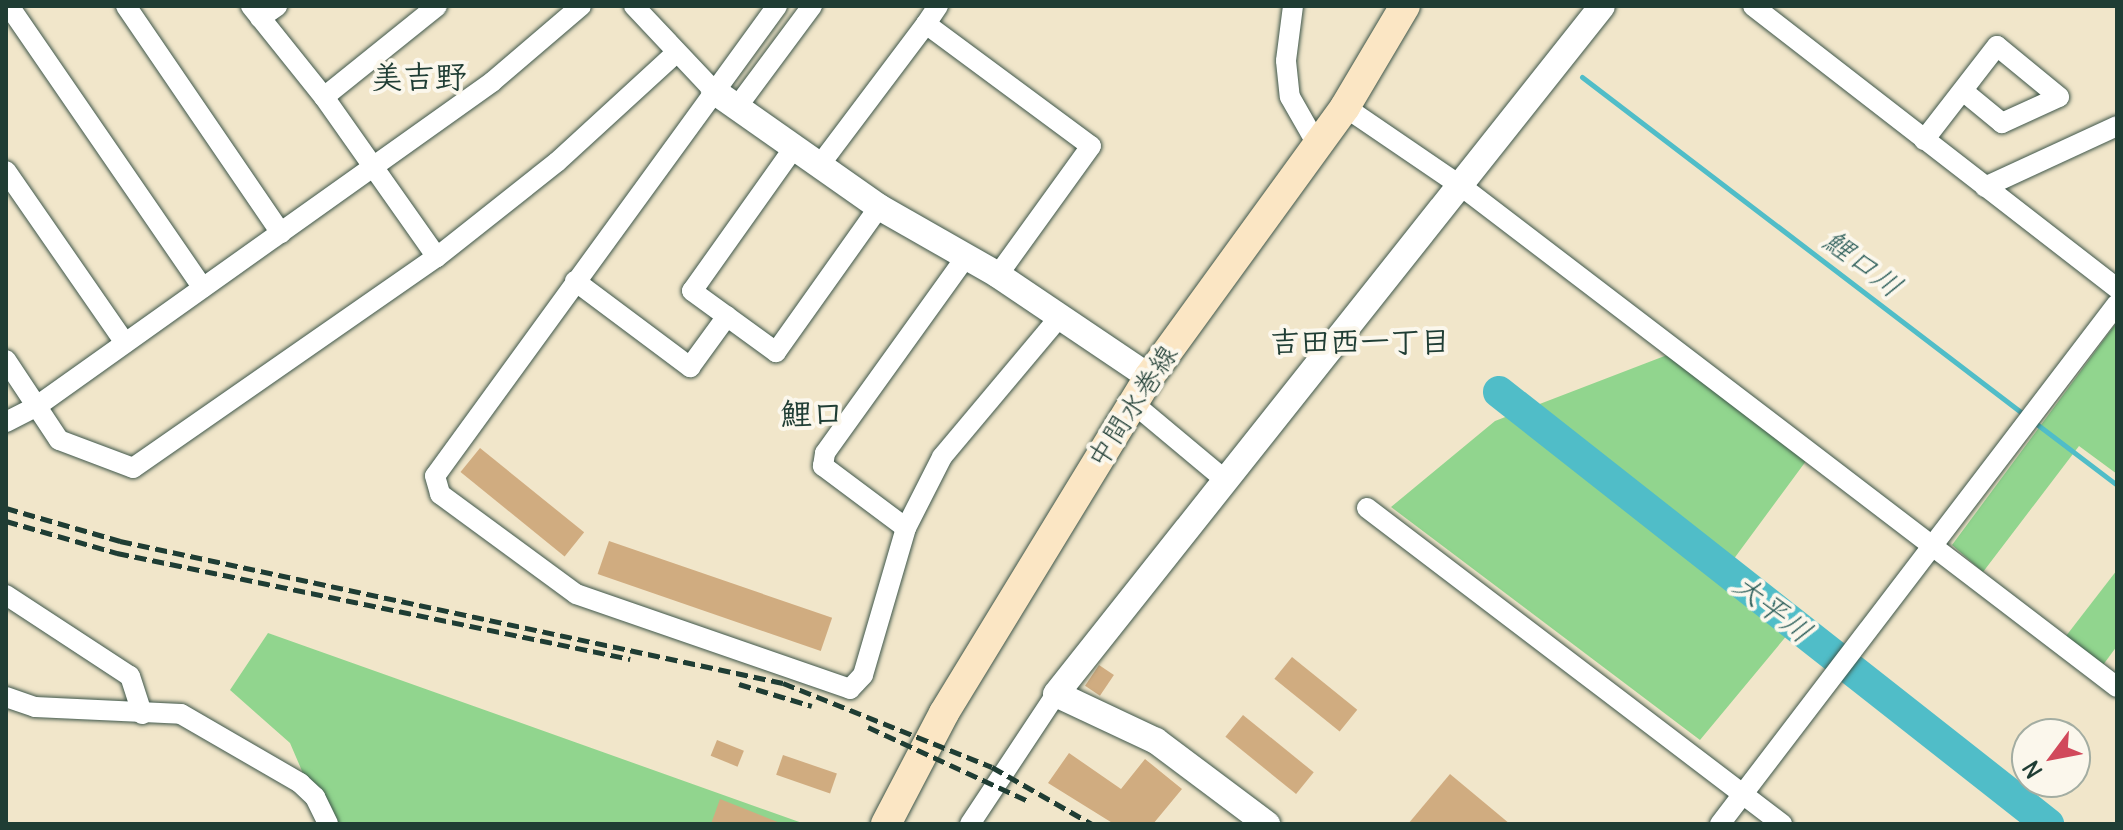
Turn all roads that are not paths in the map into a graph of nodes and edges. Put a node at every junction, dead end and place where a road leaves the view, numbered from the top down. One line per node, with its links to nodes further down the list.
1 (9, 6): 37 (street)
2 (126, 6): 32 (street)
3 (277, 6): 14 (street)
4 (437, 6): 19 (street)
5 (581, 6): 27 (street)
6 (634, 6): 16 (street)
7 (777, 6): 17 (street)
8 (812, 6): 20 (street)
9 (938, 6): 15 (street)
10 (1293, 6): 24 (street)
11 (1405, 6): 21 (main road, 中間水巻線)
12 (1602, 6): 29 (street)
13 (1753, 6): 23 (street)
14 (256, 12): 19 (street)
15 (926, 24): 26 (street); 35 (street)
16 (675, 54): 17 (street); 33 (street)
17 (714, 91): 20 (street); 36 (street)
18 (1963, 91): 23 (street)
19 (324, 97): 27 (street)
20 (737, 107): 25 (street)
21 (1345, 107): 24 (main road, 中間水巻線); 29 (street)
22 (2117, 126): 30 (street)
23 (1924, 140): 30 (street)
24 (1318, 146): 44 (main road, 中間水巻線)
25 (793, 149): 26 (street); 41 (street)
26 (819, 166): 31 (street)
27 (373, 168): 32 (street); 33 (street)
28 (6, 171): 42 (street)
29 (1461, 186): 48 (street); 51 (street)
30 (1985, 187): 38 (street)
31 (879, 207): 34 (street); 41 (street)
32 (281, 233): 37 (street)
33 (437, 257): 46 (street)
34 (966, 257): 35 (street); 50 (street)
35 (998, 275): 40 (street)
36 (575, 281): 41 (street); 50 (street)
37 (203, 288): 42 (street)
38 (2117, 288)
39 (2117, 304): 51 (street)
40 (1061, 315): 44 (street); 50 (street)
41 (727, 316)
42 (125, 343): 46 (street)
43 (6, 360): 46 (street)
44 (1149, 377): 45 (main road, 中間水巻線)
45 (1133, 403): 48 (street); 59 (main road, 中間水巻線)
46 (37, 406): 47 (street)
47 (6, 422)
48 (1225, 480): 54 (street)
49 (1367, 508): 57 (street)
50 (906, 528)
51 (1933, 545): 53 (street); 57 (street)
52 (6, 595): 56 (street)
53 (2117, 687)
54 (1056, 694): 60 (street); 61 (street)
55 (6, 697): 56 (street)
56 (142, 714): 58 (street)
57 (1743, 794): 62 (street); 63 (street)
58 (328, 824)
59 (886, 824)
60 (970, 824)
61 (1267, 824)
62 (1720, 824)
63 (1782, 824)

